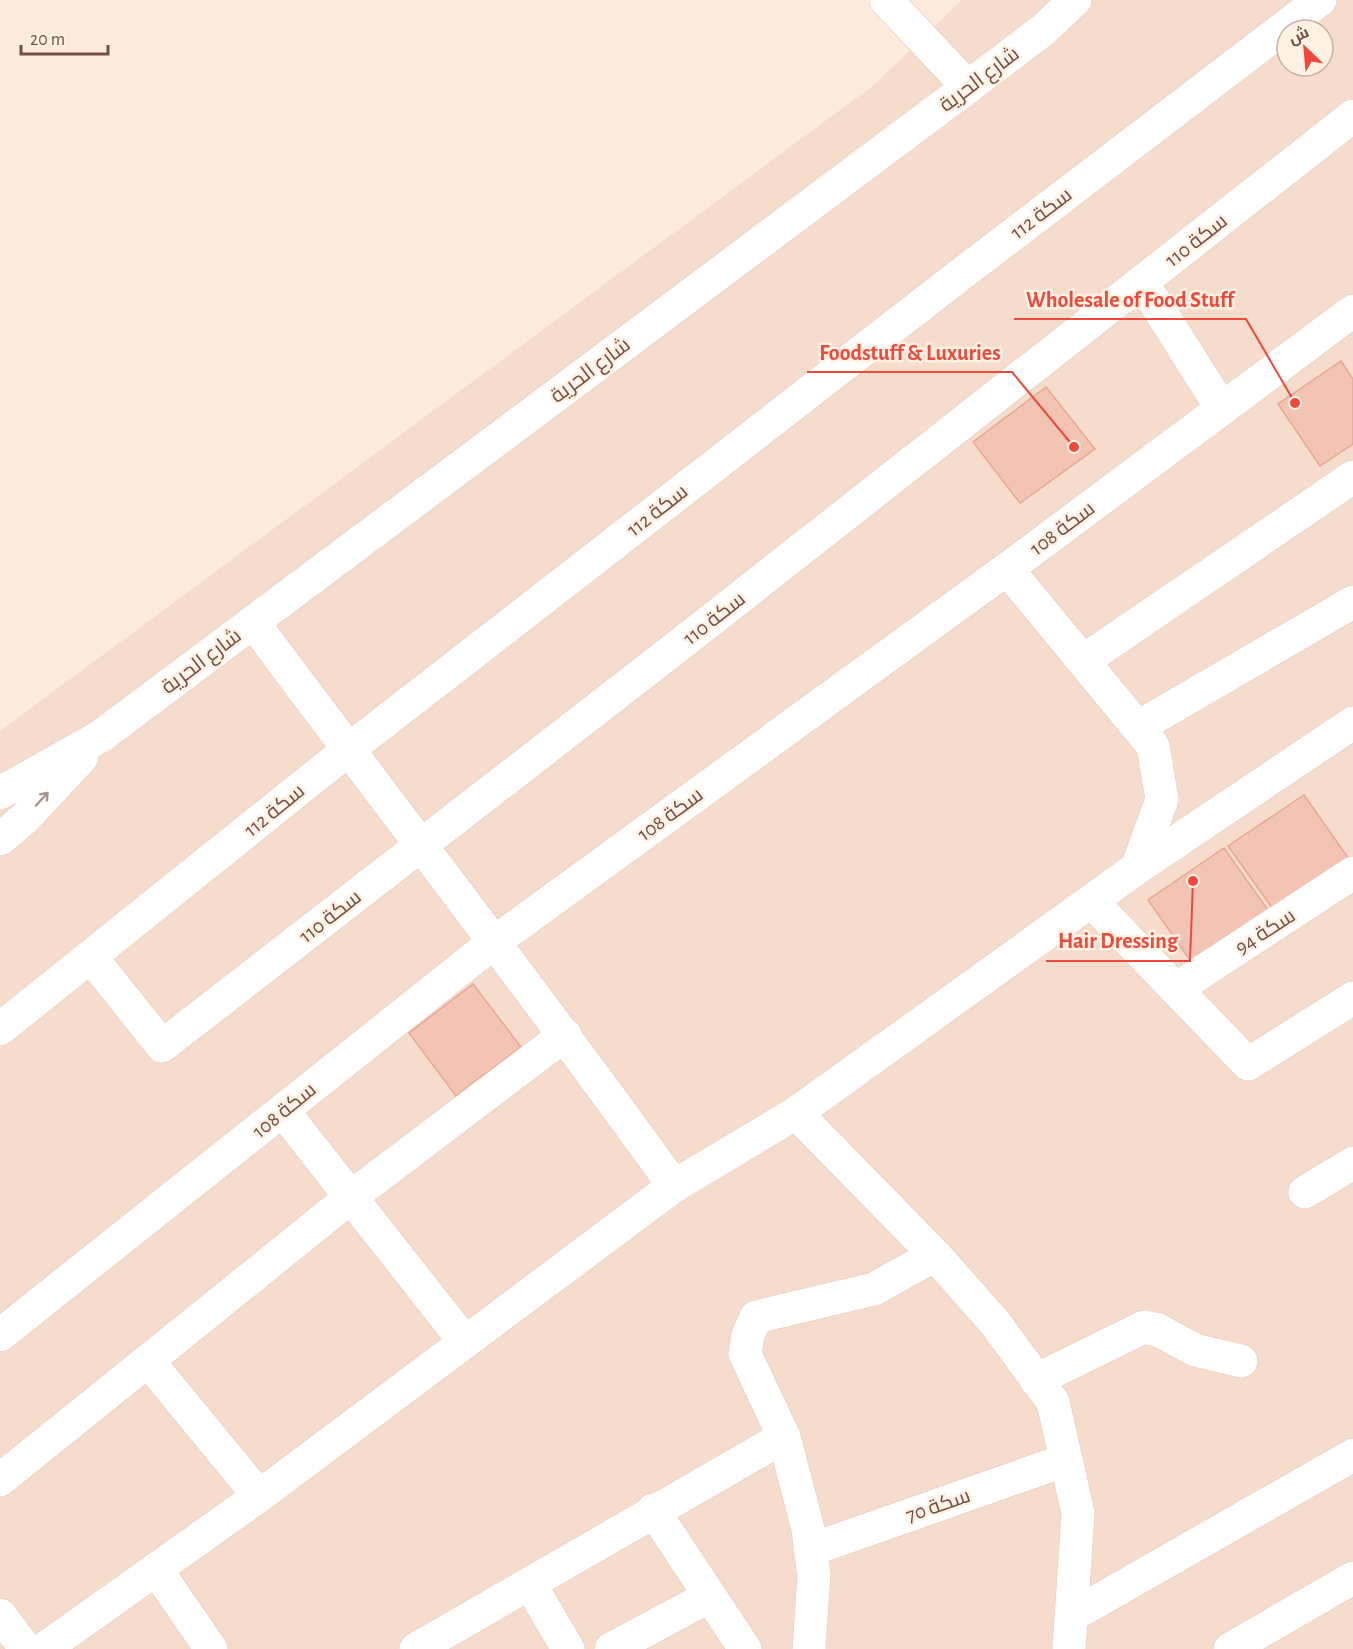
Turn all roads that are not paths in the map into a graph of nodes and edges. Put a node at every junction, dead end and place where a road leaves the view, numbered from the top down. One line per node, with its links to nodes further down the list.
1 (886, 0): 4 (street)
2 (1075, 0): 4 (street, شارع الحرية)
3 (1320, 0): 17 (street, سكة 112)
4 (968, 87): 12 (street, شارع الحرية)
5 (1353, 116): 6 (street, سكة 110)
6 (1142, 282): 8 (street); 20 (street, سكة 110)
7 (1353, 311): 8 (street, سكة 108)
8 (1222, 409): 10 (street, سكة 108)
9 (1353, 477): 13 (street)
10 (1007, 569): 13 (street); 24 (street, سكة 108)
11 (1353, 602): 15 (street)
12 (253, 622): 16 (street, شارع الحرية); 17 (street)
13 (1083, 661): 15 (street)
14 (1353, 723): 21 (street)
15 (1137, 727): 21 (street)
16 (102, 736): 18 (street, شارع الحرية); 19 (street, شارع الحرية, one-way to 16)
17 (348, 750): 20 (street); 25 (street, سكة 112)
18 (0, 793)
19 (0, 839)
20 (420, 846): 24 (street); 25 (street, سكة 110)
21 (1137, 868): 23 (street)
22 (1353, 873): 26 (street, سكة 94)
23 (1091, 901): 26 (street); 31 (street)
24 (493, 943): 29 (street); 30 (street, سكة 108)
25 (91, 957): 28 (street, سكة 112)
26 (1176, 989): 27 (street)
27 (1353, 998)
28 (0, 1029)
29 (565, 1035): 33 (street); 35 (street)
30 (283, 1111): 35 (street); 37 (street, سكة 108)
31 (796, 1113): 33 (street); 36 (street)
32 (1353, 1163): 34 (street)
33 (674, 1186): 38 (street)
34 (1305, 1192)
35 (351, 1197): 38 (street); 39 (street)
36 (935, 1255): 41 (street); 42 (street)
37 (0, 1335)
38 (465, 1342): 46 (street)
39 (148, 1361): 45 (street); 46 (street)
40 (1241, 1361): 41 (street)
41 (1036, 1380): 44 (street)
42 (784, 1437): 47 (street); 48 (street)
43 (1353, 1455): 54 (street)
44 (1066, 1460): 48 (street, سكة 70); 54 (street)
45 (0, 1480)
46 (259, 1496): 49 (street)
47 (653, 1510): 51 (street); 52 (street)
48 (810, 1550): 62 (street)
49 (156, 1569): 56 (street); 57 (street)
50 (1353, 1578): 64 (street)
51 (530, 1584): 58 (street); 59 (street)
52 (710, 1596): 60 (street); 61 (street)
53 (0, 1615): 55 (street)
54 (1073, 1615): 63 (street)
55 (26, 1649)
56 (44, 1649)
57 (211, 1649)
58 (416, 1649)
59 (568, 1649)
60 (611, 1649)
61 (746, 1649)
62 (809, 1649)
63 (1069, 1649)
64 (1230, 1649)

